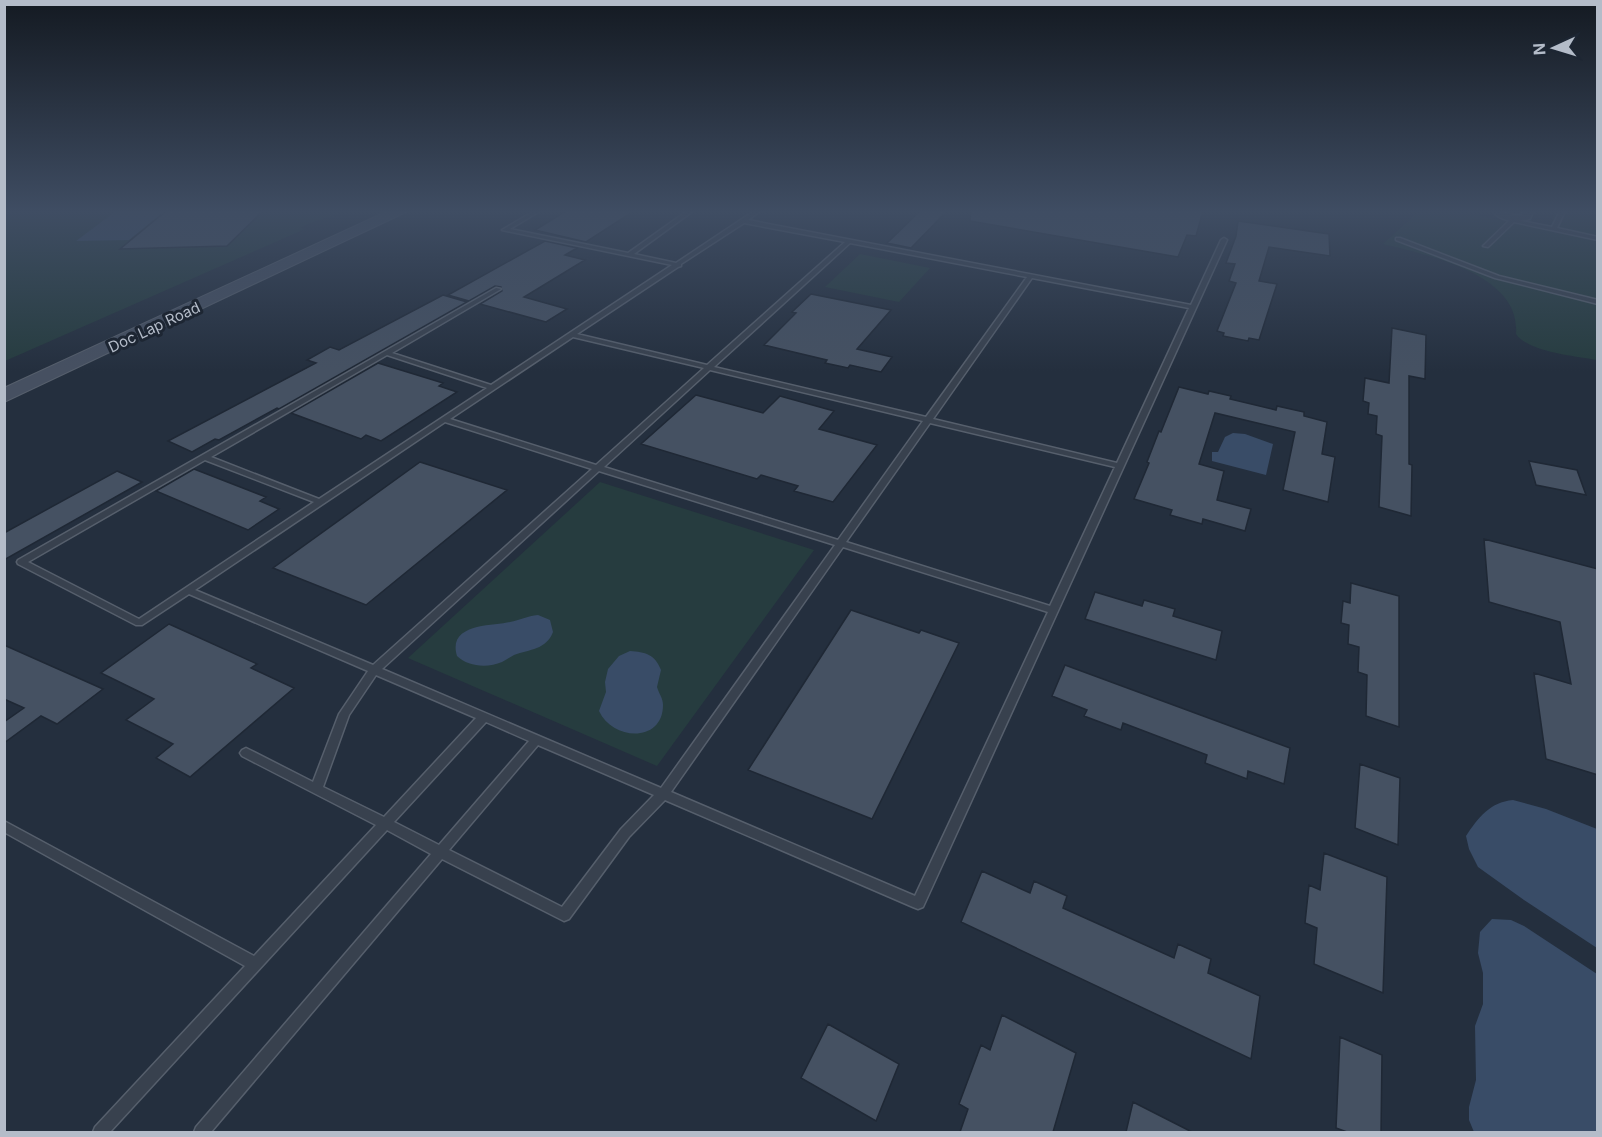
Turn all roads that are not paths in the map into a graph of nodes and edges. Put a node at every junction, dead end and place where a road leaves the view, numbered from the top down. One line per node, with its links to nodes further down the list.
1 (257, 264): 16 (main road, Doc Lap Road)
2 (289, 264): 18 (main road, Doc Lap Road)
3 (674, 264): 8 (lane)
4 (824, 264): 15 (lane)
5 (968, 264): 9 (lane)
6 (1213, 264): 12 (lane)
7 (1463, 264): 11 (lane)
8 (679, 265): 13 (lane)
9 (1029, 276): 12 (lane); 20 (lane)
10 (498, 289): 14 (lane)
11 (1598, 302)
12 (1193, 307): 22 (lane)
13 (573, 335): 15 (lane); 17 (lane)
14 (386, 353): 17 (lane); 21 (lane)
15 (709, 368): 20 (lane); 23 (lane)
16 (4, 378)
17 (493, 388): 19 (lane)
18 (4, 396)
19 (445, 420): 23 (lane); 24 (lane)
20 (928, 420): 22 (lane); 25 (lane)
21 (205, 457): 24 (lane); 26 (lane)
22 (1119, 466): 27 (lane)
23 (598, 468): 25 (lane); 28 (lane)
24 (320, 502): 26 (lane)
25 (840, 544): 27 (lane); 33 (lane)
26 (188, 590): 28 (lane)
27 (1053, 610): 33 (lane)
28 (374, 670): 29 (lane); 32 (lane)
29 (484, 717): 30 (lane); 34 (lane)
30 (536, 740): 33 (lane); 36 (lane)
31 (246, 753): 32 (lane)
32 (316, 789): 34 (lane)
33 (663, 794): 36 (lane)
34 (385, 824): 36 (lane); 37 (lane)
35 (4, 826): 37 (lane)
36 (440, 853): 39 (lane)
37 (255, 964): 38 (lane)
38 (100, 1132)
39 (201, 1132)

